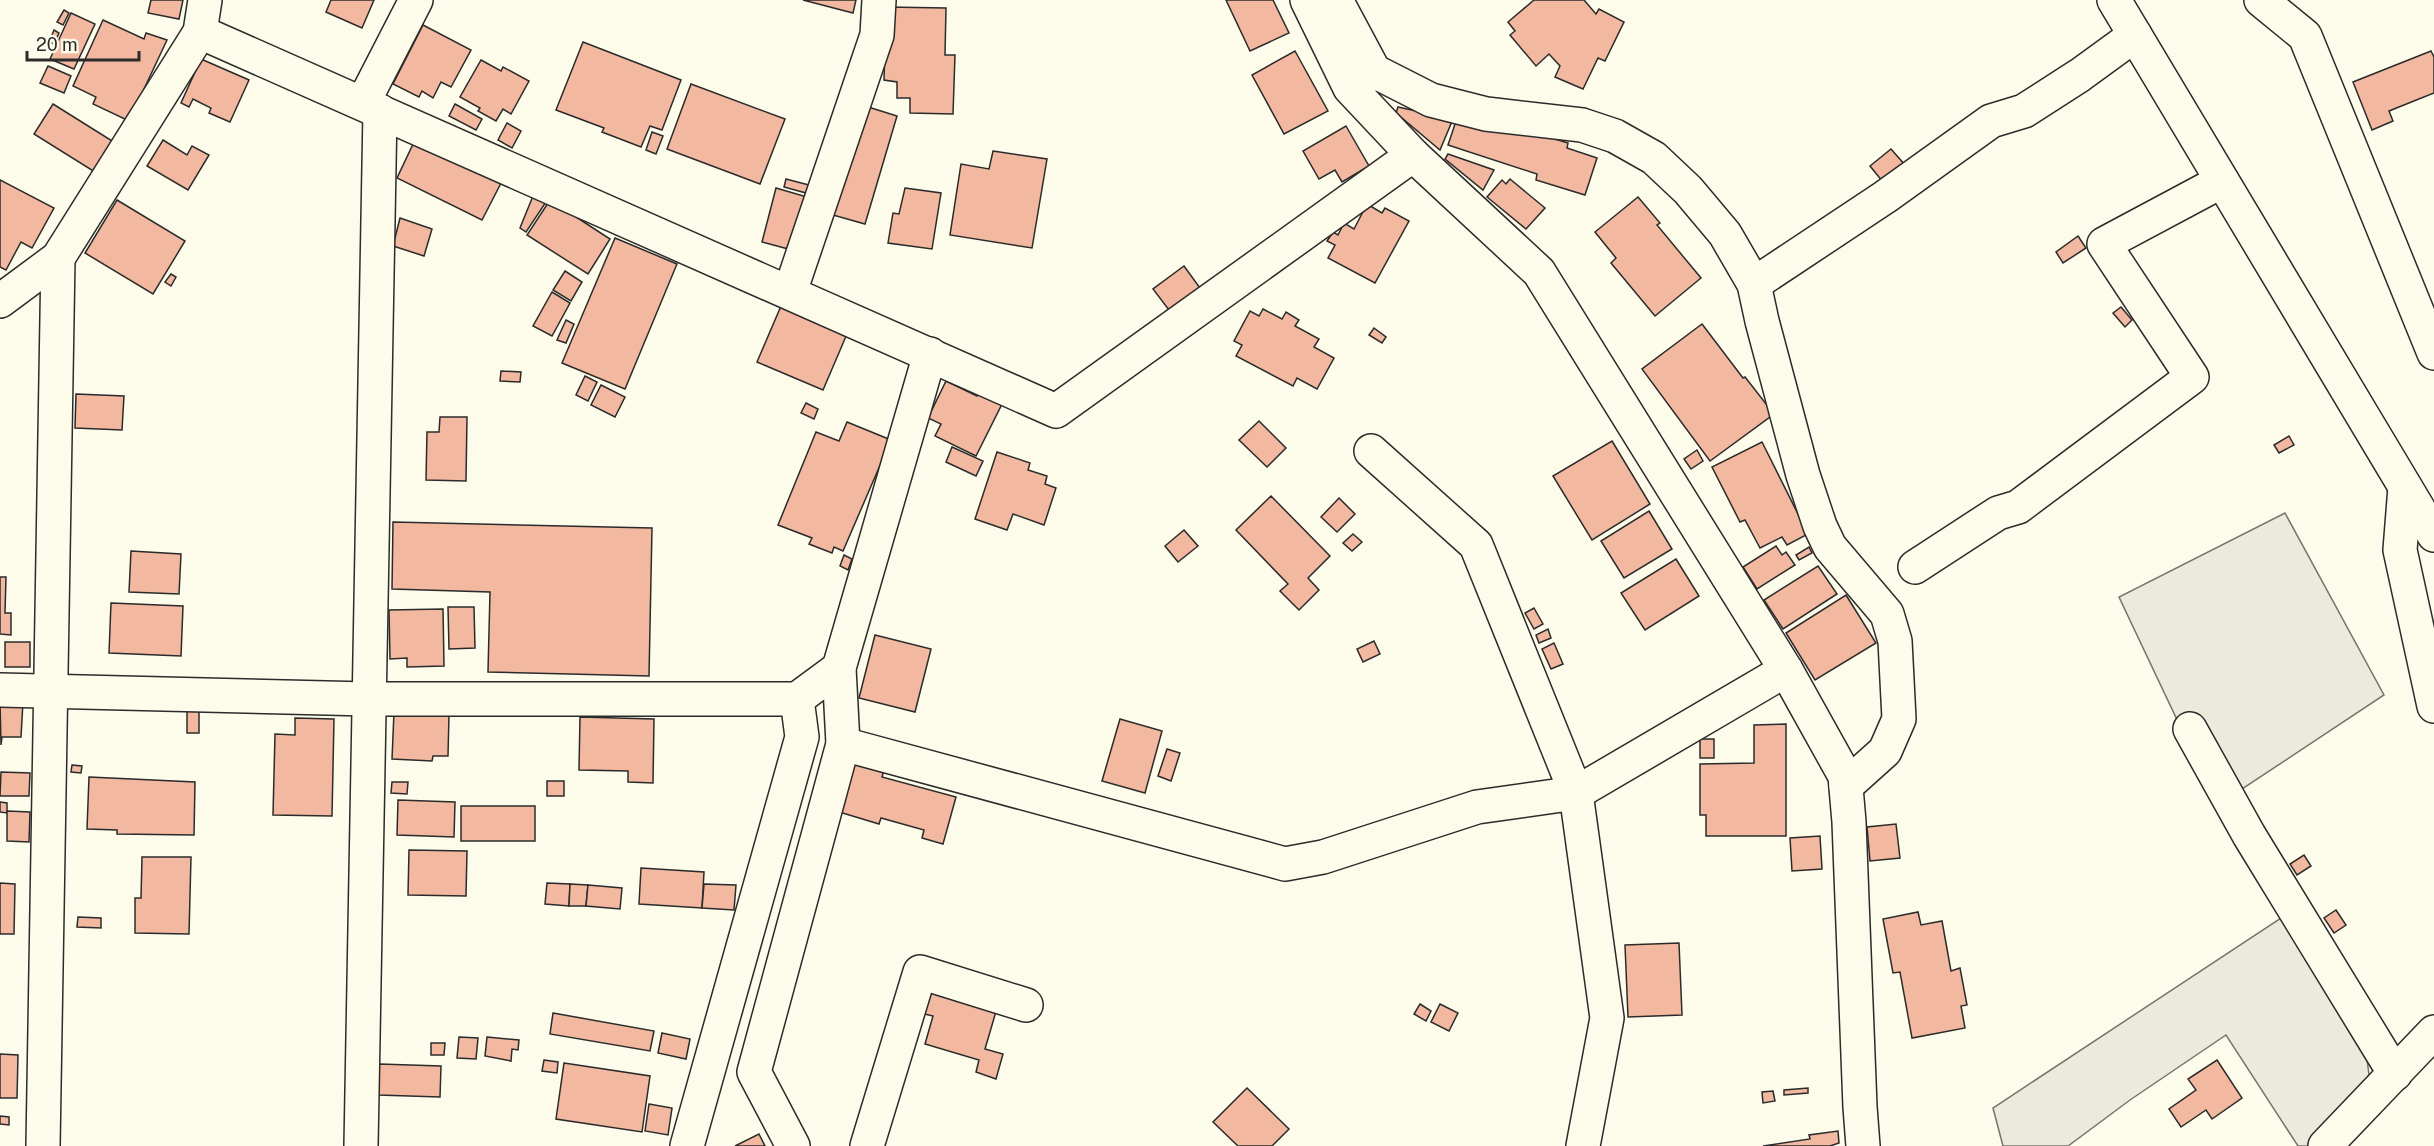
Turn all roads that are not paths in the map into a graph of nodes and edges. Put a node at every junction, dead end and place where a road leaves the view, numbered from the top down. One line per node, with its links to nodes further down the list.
1 (204, 0): 8 (street)
2 (416, 0): 11 (street)
3 (879, 0): 16 (street)
4 (1307, 0): 10 (street)
5 (1335, 0): 10 (street)
6 (2114, 0): 9 (street)
7 (2261, 0): 18 (street)
8 (200, 32): 11 (street); 14 (street)
9 (2135, 35): 13 (street); 15 (street)
10 (1362, 79): 12 (street); 15 (street)
11 (371, 107): 16 (street); 28 (street)
12 (1413, 155): 19 (street); 25 (street)
13 (2222, 181): 21 (street); 23 (street)
14 (58, 258): 17 (street); 27 (street)
15 (1754, 284): 33 (street)
16 (790, 292): 19 (street)
17 (0, 301)
18 (2434, 353)
19 (930, 354): 24 (street)
20 (1371, 451): 34 (street)
21 (2405, 487): 22 (street); 30 (street)
22 (2434, 535)
23 (1915, 567)
24 (839, 668): 29 (street); 32 (street)
25 (1786, 670): 33 (street); 34 (street)
26 (0, 690): 27 (street)
27 (51, 691): 28 (street); 38 (street)
28 (368, 699): 29 (street); 39 (street)
29 (797, 699): 40 (street)
30 (2434, 706)
31 (2190, 729): 37 (street)
32 (843, 744): 34 (street); 41 (street)
33 (1846, 786): 44 (street)
34 (1576, 793): 43 (street)
35 (1026, 1005): 42 (street)
36 (2434, 1032): 37 (street)
37 (2395, 1074): 45 (street)
38 (44, 1146)
39 (361, 1146)
40 (687, 1146)
41 (793, 1146)
42 (867, 1146)
43 (1583, 1146)
44 (1863, 1146)
45 (2325, 1146)

